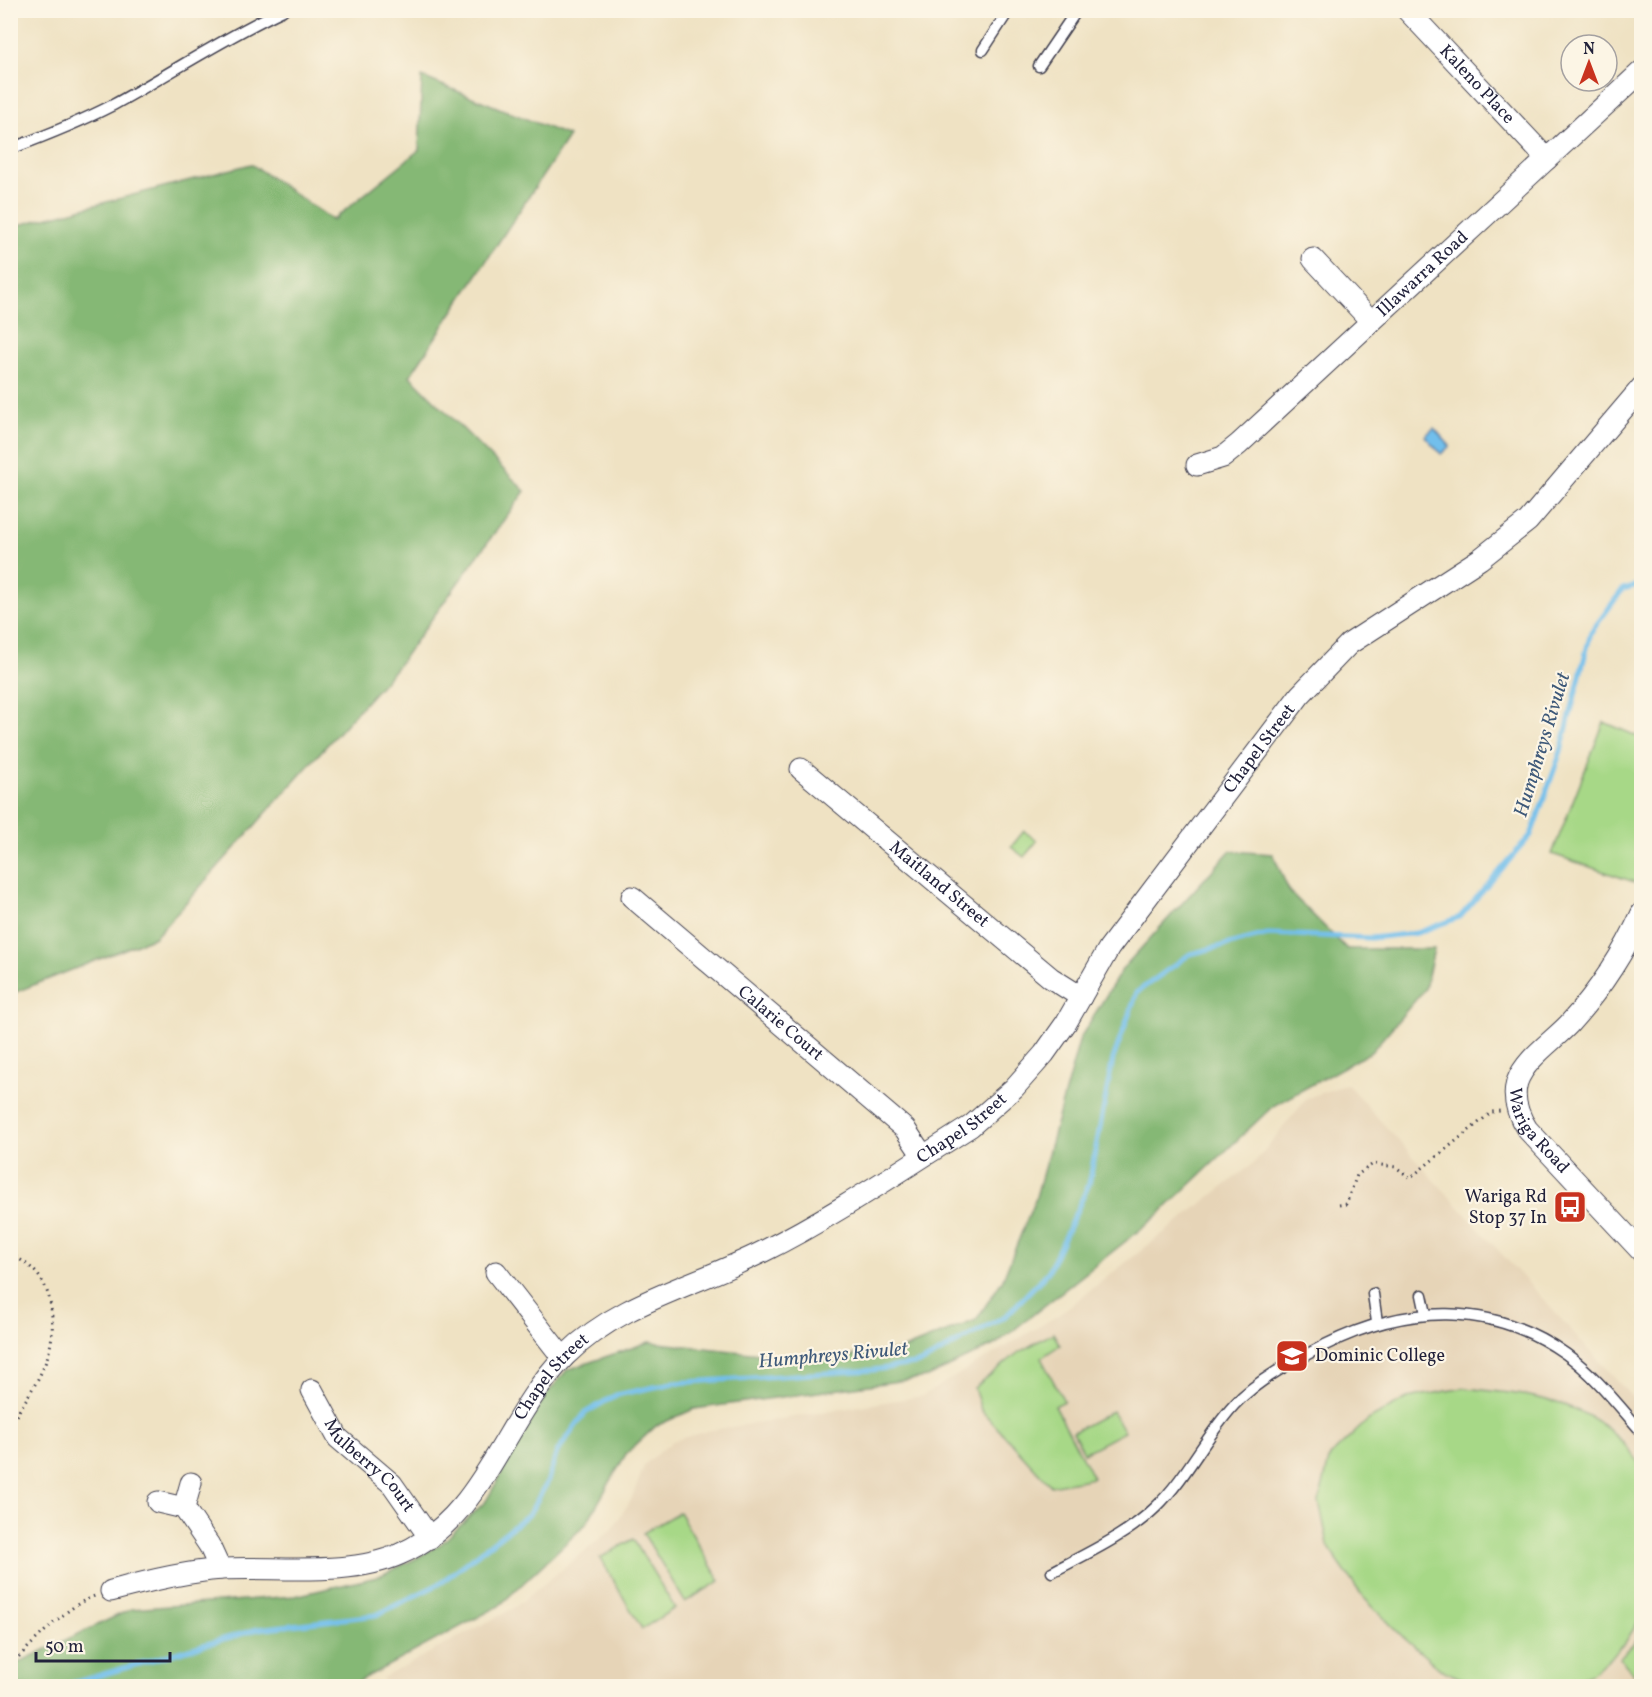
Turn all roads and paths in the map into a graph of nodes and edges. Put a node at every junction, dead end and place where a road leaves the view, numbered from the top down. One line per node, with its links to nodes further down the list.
1 (283, 10): 8 (lane)
2 (1009, 10): 5 (lane)
3 (1077, 10): 6 (lane)
4 (1407, 10): 9 (street, Kaleno Place)
5 (983, 50)
6 (1039, 66)
7 (1641, 71): 9 (street, Illawarra Road)
8 (10, 149)
9 (1547, 159): 11 (street, Illawarra Road)
10 (1313, 259): 11 (street)
11 (1371, 321): 13 (street, Illawarra Road)
12 (1641, 387): 17 (street, Chapel Street)
13 (1197, 465)
14 (801, 769): 17 (street, Maitland Street)
15 (632, 897): 19 (street, Calarie Court)
16 (1641, 913): 18 (street, Wariga Road)
17 (1081, 997): 19 (street, Chapel Street)
18 (1516, 1108): 20 (path); 21 (street, Wariga Road)
19 (923, 1156): 28 (street, Chapel Street)
20 (1339, 1205)
21 (1641, 1252)
22 (10, 1254): 30 (path)
23 (496, 1272): 28 (street)
24 (1373, 1294): 27 (lane)
25 (1422, 1295): 26 (lane)
26 (1426, 1314): 27 (lane); 31 (lane)
27 (1377, 1322): 37 (lane)
28 (563, 1358): 35 (street, Chapel Street)
29 (312, 1390): 35 (street, Mulberry Court)
30 (10, 1426)
31 (1641, 1432)
32 (191, 1483): 34 (street)
33 (158, 1502): 34 (street)
34 (184, 1508): 36 (street)
35 (430, 1538): 36 (street, Chapel Street)
36 (220, 1569): 38 (street, Chapel Street)
37 (1052, 1572)
38 (111, 1591): 39 (path)
39 (10, 1665)

